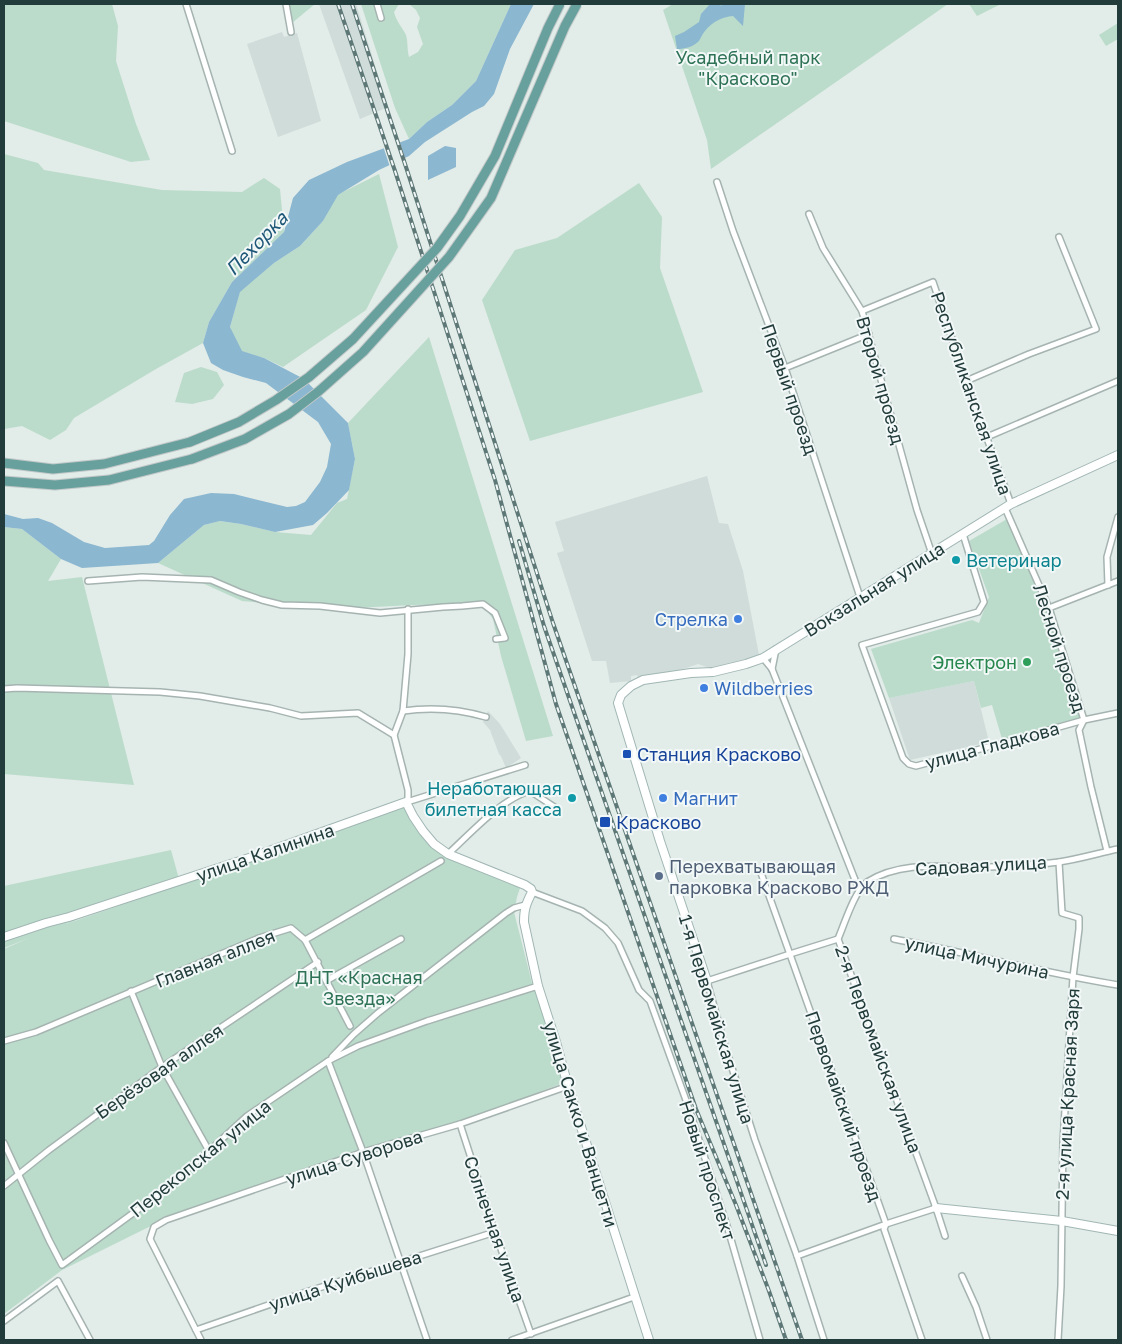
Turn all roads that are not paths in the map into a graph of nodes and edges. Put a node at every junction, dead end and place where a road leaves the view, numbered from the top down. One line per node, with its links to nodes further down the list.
1 (186, 4): 8 (street)
2 (286, 4): 7 (street)
3 (377, 4): 6 (street)
4 (560, 4): 19 (main road, bridge)
5 (577, 4): 20 (main road, bridge)
6 (381, 18)
7 (291, 32)
8 (232, 151)
9 (717, 182): 14 (street, Первый проезд)
10 (809, 214): 12 (street, Второй проезд)
11 (1059, 238): 15 (street)
12 (862, 311): 13 (street, Второй проезд); 15 (street, Республиканская улица)
13 (869, 334): 14 (street); 24 (street, Второй проезд)
14 (785, 368): 28 (street, Первый проезд)
15 (966, 381): 17 (street, Республиканская улица)
16 (1118, 381): 17 (street)
17 (987, 437): 21 (street, Республиканская улица)
18 (1118, 455): 21 (main road, Вокзальная улица)
19 (4, 463)
20 (4, 481)
21 (1008, 506): 23 (main road, Вокзальная улица); 29 (street, Лесной проезд)
22 (1118, 517): 27 (street)
23 (963, 534): 24 (main road, Вокзальная улица); 40 (street, улица Гладкова)
24 (932, 554): 28 (main road, Вокзальная улица)
25 (88, 581): 30 (street)
26 (1118, 581): 27 (street)
27 (1108, 585): 29 (street)
28 (860, 597): 32 (main road, Вокзальная улица)
29 (1049, 608): 40 (street, Лесной проезд)
30 (408, 610): 31 (street); 37 (street)
31 (496, 639)
32 (776, 649): 33 (main road, Вокзальная улица); 34 (street)
33 (763, 658): 34 (street); 36 (main road, Вокзальная улица)
34 (772, 668): 51 (street)
35 (4, 689): 41 (street)
36 (622, 695): 63 (main road, 1-я Первомайская улица)
37 (403, 711): 39 (street); 41 (street)
38 (1118, 713): 40 (street)
39 (486, 717)
40 (1084, 720): 46 (street, Лесной проезд)
41 (394, 735): 43 (street)
42 (525, 765): 43 (street, улица Калинина)
43 (406, 802): 47 (main road); 54 (main road, улица Калинина)
44 (556, 808): 47 (street)
45 (1118, 849): 46 (street, Садовая улица)
46 (1107, 851): 49 (street, Садовая улица)
47 (448, 854): 52 (main road)
48 (441, 861): 58 (street)
49 (1059, 862): 51 (street, Садовая улица); 61 (street, 2-я улица Красная Заря)
50 (761, 873): 59 (street, Первомайский проезд)
51 (859, 890): 56 (street, 2-я Первомайская улица)
52 (532, 892): 53 (main road); 96 (street, Новый проспект)
53 (525, 905): 65 (main road, улица Сакко и Ванцетти); 69 (street)
54 (4, 938)
55 (401, 939): 62 (street)
56 (838, 939): 59 (street); 78 (street, 2-я Первомайская улица)
57 (894, 939): 61 (street, улица Мичурина)
58 (305, 940): 60 (street); 66 (street, Главная аллея)
59 (790, 954): 63 (street); 80 (street, Первомайский проезд)
60 (318, 962): 62 (street); 70 (street, Берёзовая аллея)
61 (1073, 977): 64 (street, улица Мичурина); 79 (street, 2-я улица Красная Заря)
62 (326, 981): 67 (street)
63 (707, 981): 84 (street, 1-я Первомайская улица)
64 (1118, 985)
65 (538, 986): 69 (street, Перекопская улица); 71 (main road, улица Сакко и Ванцетти)
66 (131, 991): 68 (street, Главная аллея); 70 (street)
67 (350, 1026)
68 (4, 1041)
69 (328, 1061): 74 (street, Перекопская улица); 75 (street)
70 (162, 1067): 74 (street); 76 (street, Берёзовая аллея)
71 (568, 1086): 72 (street, улица Суворова); 87 (main road, улица Сакко и Ванцетти)
72 (460, 1124): 75 (street, улица Суворова); 82 (street, Солнечная улица)
73 (4, 1143): 76 (street)
74 (209, 1151): 76 (street, Перекопская улица)
75 (363, 1152): 85 (street); 89 (street, улица Суворова)
76 (19, 1174): 77 (street, Берёзовая аллея)
77 (4, 1186)
78 (936, 1208): 79 (main road); 80 (street); 83 (street, 2-я Первомайская улица)
79 (1062, 1220): 81 (main road); 100 (street, 2-я улица Красная Заря)
80 (886, 1224): 84 (street); 98 (street, Первомайский проезд)
81 (1118, 1231)
82 (495, 1232): 85 (street, улица Куйбышева); 90 (street, Солнечная улица)
83 (945, 1236)
84 (797, 1256): 97 (street, 1-я Первомайская улица)
85 (400, 1262): 89 (street, улица Куйбышева); 93 (street)
86 (962, 1276): 99 (street)
87 (634, 1297): 90 (street); 95 (main road, улица Сакко и Ванцетти)
88 (4, 1321): 91 (street)
89 (196, 1330): 92 (street)
90 (532, 1334): 94 (street)
91 (90, 1340)
92 (201, 1340)
93 (427, 1340)
94 (512, 1340)
95 (649, 1340)
96 (760, 1340)
97 (824, 1340)
98 (922, 1340)
99 (987, 1340)
100 (1058, 1340)

